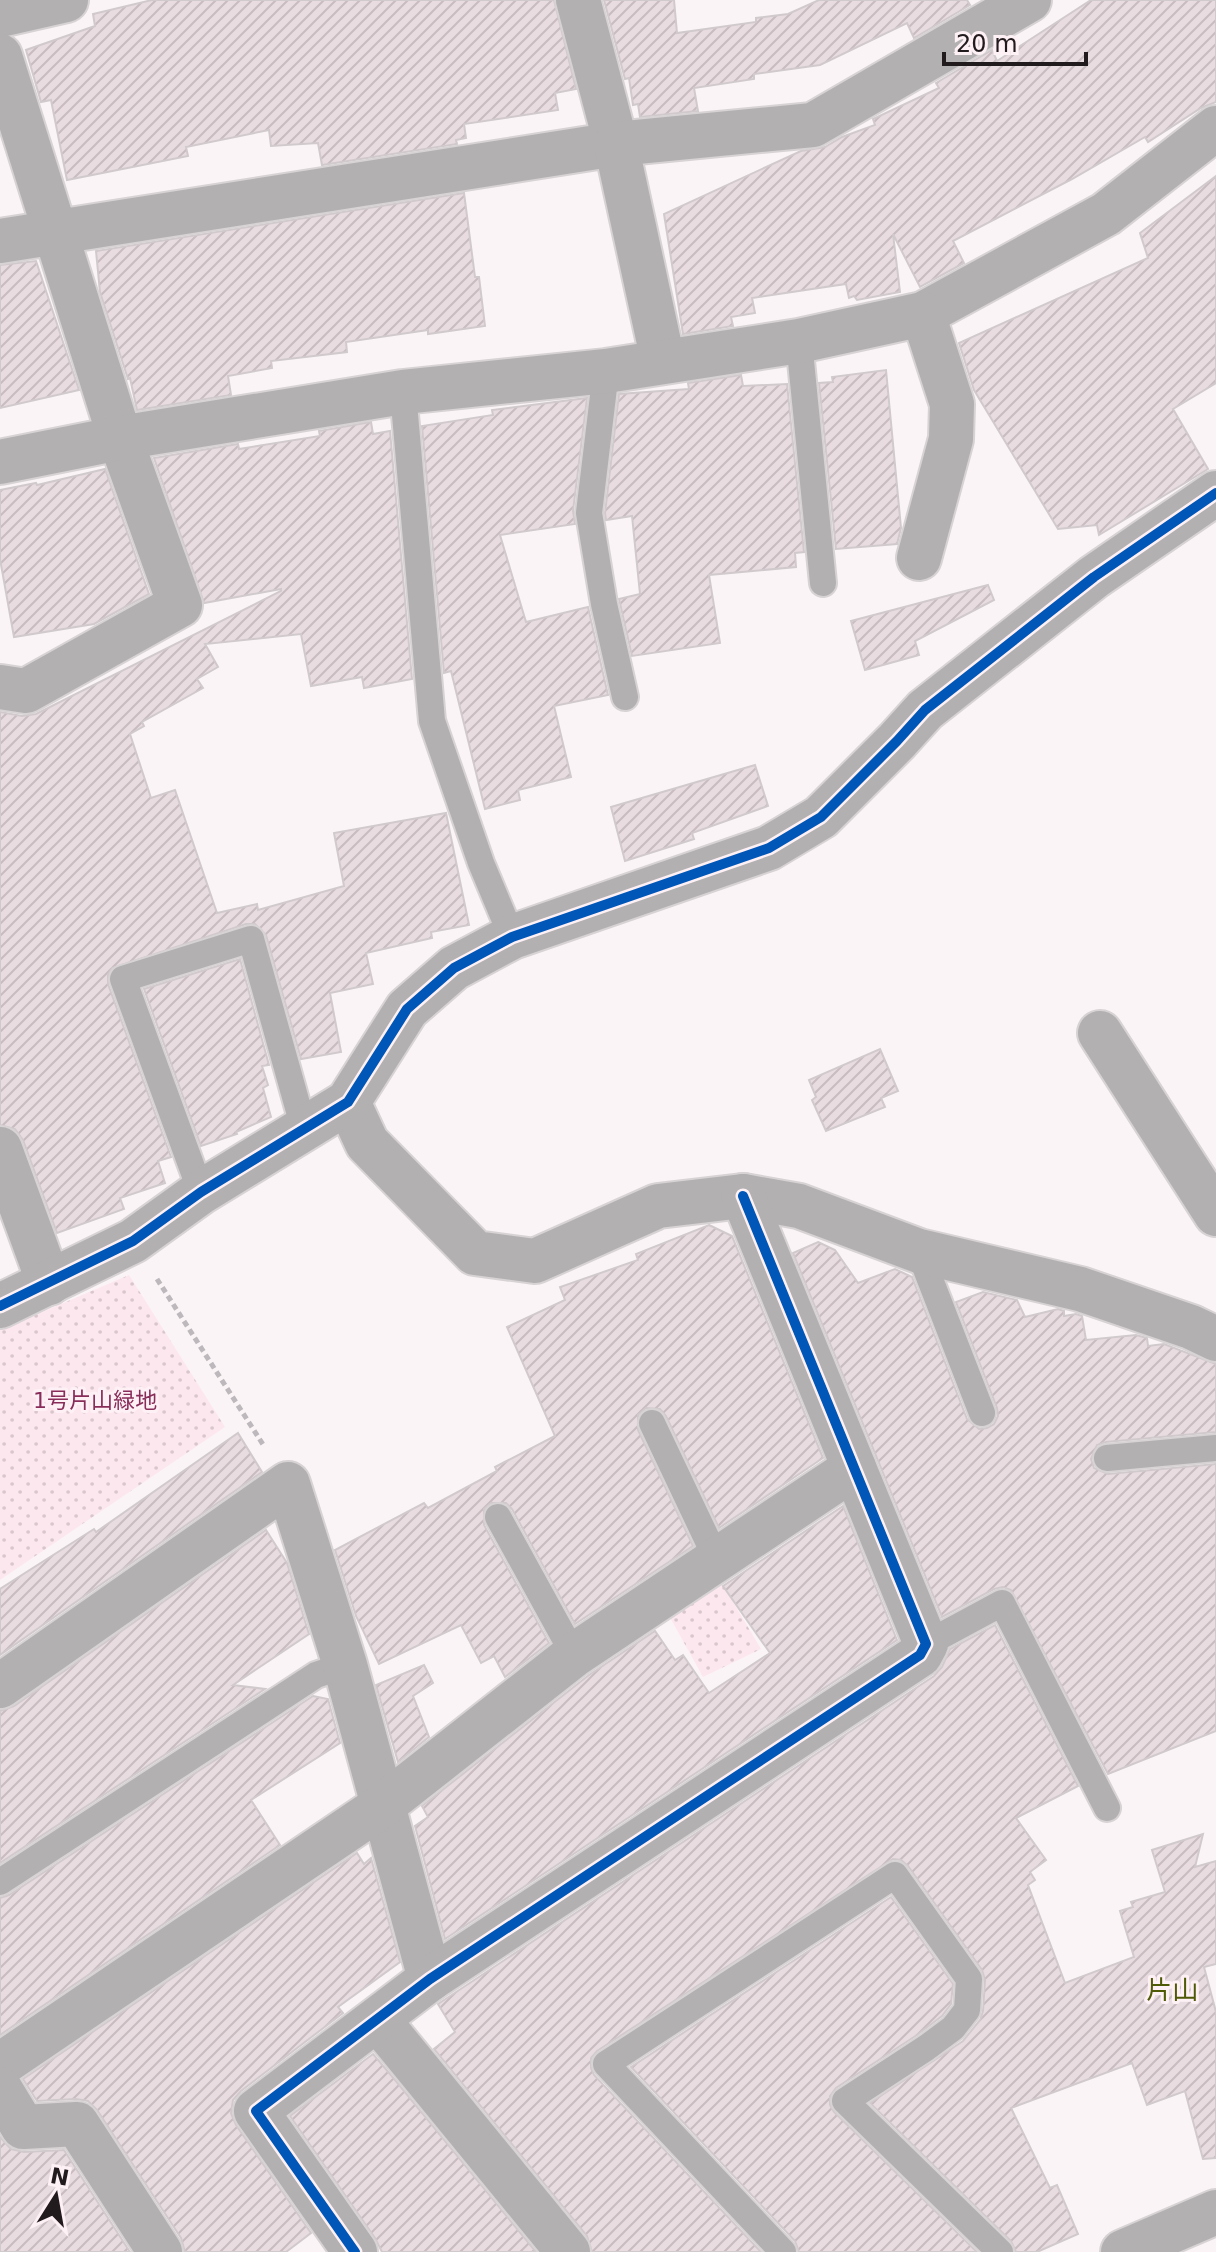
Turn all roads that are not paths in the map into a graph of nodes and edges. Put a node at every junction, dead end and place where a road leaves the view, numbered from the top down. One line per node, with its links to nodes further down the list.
1 (66, 0): 4 (street)
2 (578, 0): 7 (street)
3 (1029, 0): 7 (street)
4 (0, 15)
5 (0, 56): 8 (street)
6 (1216, 128): 10 (street)
7 (616, 144): 8 (street); 12 (street)
8 (57, 231): 9 (street); 15 (street)
9 (0, 241)
10 (923, 314): 11 (street); 18 (street)
11 (799, 341): 12 (street); 19 (lane)
12 (663, 361): 13 (street)
13 (606, 371): 14 (street); 21 (lane)
14 (403, 392): 15 (street); 22 (lane)
15 (120, 438): 16 (street); 20 (street)
16 (0, 462)
17 (1216, 493): 22 (street)
18 (919, 558)
19 (823, 583)
20 (0, 687)
21 (625, 697)
22 (512, 937): 24 (street)
23 (1100, 1033): 29 (street)
24 (348, 1102): 25 (street); 28 (street)
25 (304, 1129): 27 (street); 27 (lane)
26 (0, 1149): 31 (street)
27 (201, 1192): 31 (street)
28 (743, 1196): 30 (street); 38 (street)
29 (1216, 1214)
30 (919, 1251): 33 (street); 34 (lane)
31 (49, 1283): 32 (street)
32 (0, 1306)
33 (1216, 1339)
34 (982, 1413)
35 (652, 1423): 40 (lane)
36 (1216, 1448): 37 (lane)
37 (1107, 1458)
38 (854, 1468): 40 (street); 41 (street)
39 (498, 1517): 42 (lane)
40 (717, 1560): 42 (street)
41 (926, 1644): 46 (lane); 48 (street)
42 (574, 1655): 45 (street)
43 (345, 1665): 44 (street); 45 (street); 47 (lane)
44 (0, 1686)
45 (382, 1806): 48 (street); 50 (street)
46 (1107, 1808)
47 (0, 1882)
48 (430, 1979): 49 (street)
49 (378, 2020): 54 (street); 55 (street)
50 (0, 2065)
51 (0, 2089): 53 (street)
52 (1216, 2212): 58 (street)
53 (160, 2252)
54 (355, 2252)
55 (568, 2252)
56 (783, 2252): 57 (lane)
57 (1000, 2252)
58 (1123, 2252)

